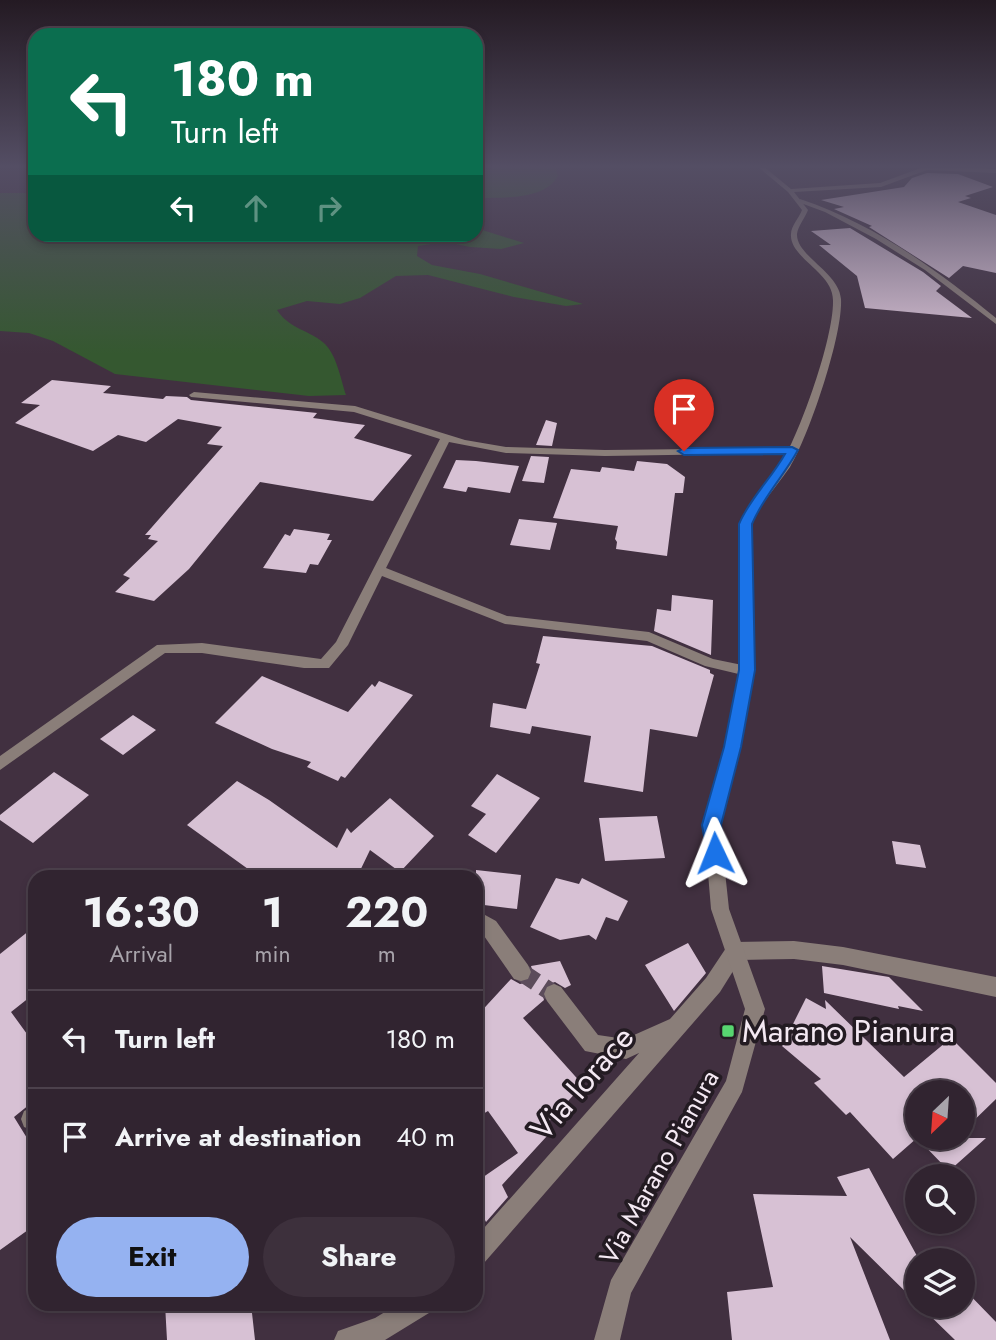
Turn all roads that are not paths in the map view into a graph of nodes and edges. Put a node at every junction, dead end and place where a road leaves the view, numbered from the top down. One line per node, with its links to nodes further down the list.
1 (797, 229): 6 (street, Via Marano Pianura)
2 (859, 229): 3 (street)
3 (996, 322)
4 (194, 395): 5 (street)
5 (446, 437): 6 (street); 7 (street)
6 (792, 450): 8 (street, Via Marano Pianura)
7 (379, 570): 8 (street); 9 (street)
8 (747, 670): 11 (street, Via Marano Pianura)
9 (0, 764)
10 (483, 923): 12 (street)
11 (735, 951): 13 (street); 15 (street, Via Iorace); 19 (street, Via Marano Pianura)
12 (521, 972)
13 (996, 987)
14 (554, 994): 15 (street)
15 (677, 1026): 16 (street, Via Iorace)
16 (483, 1247)
17 (409, 1311): 18 (street)
18 (347, 1340)
19 (607, 1340)

